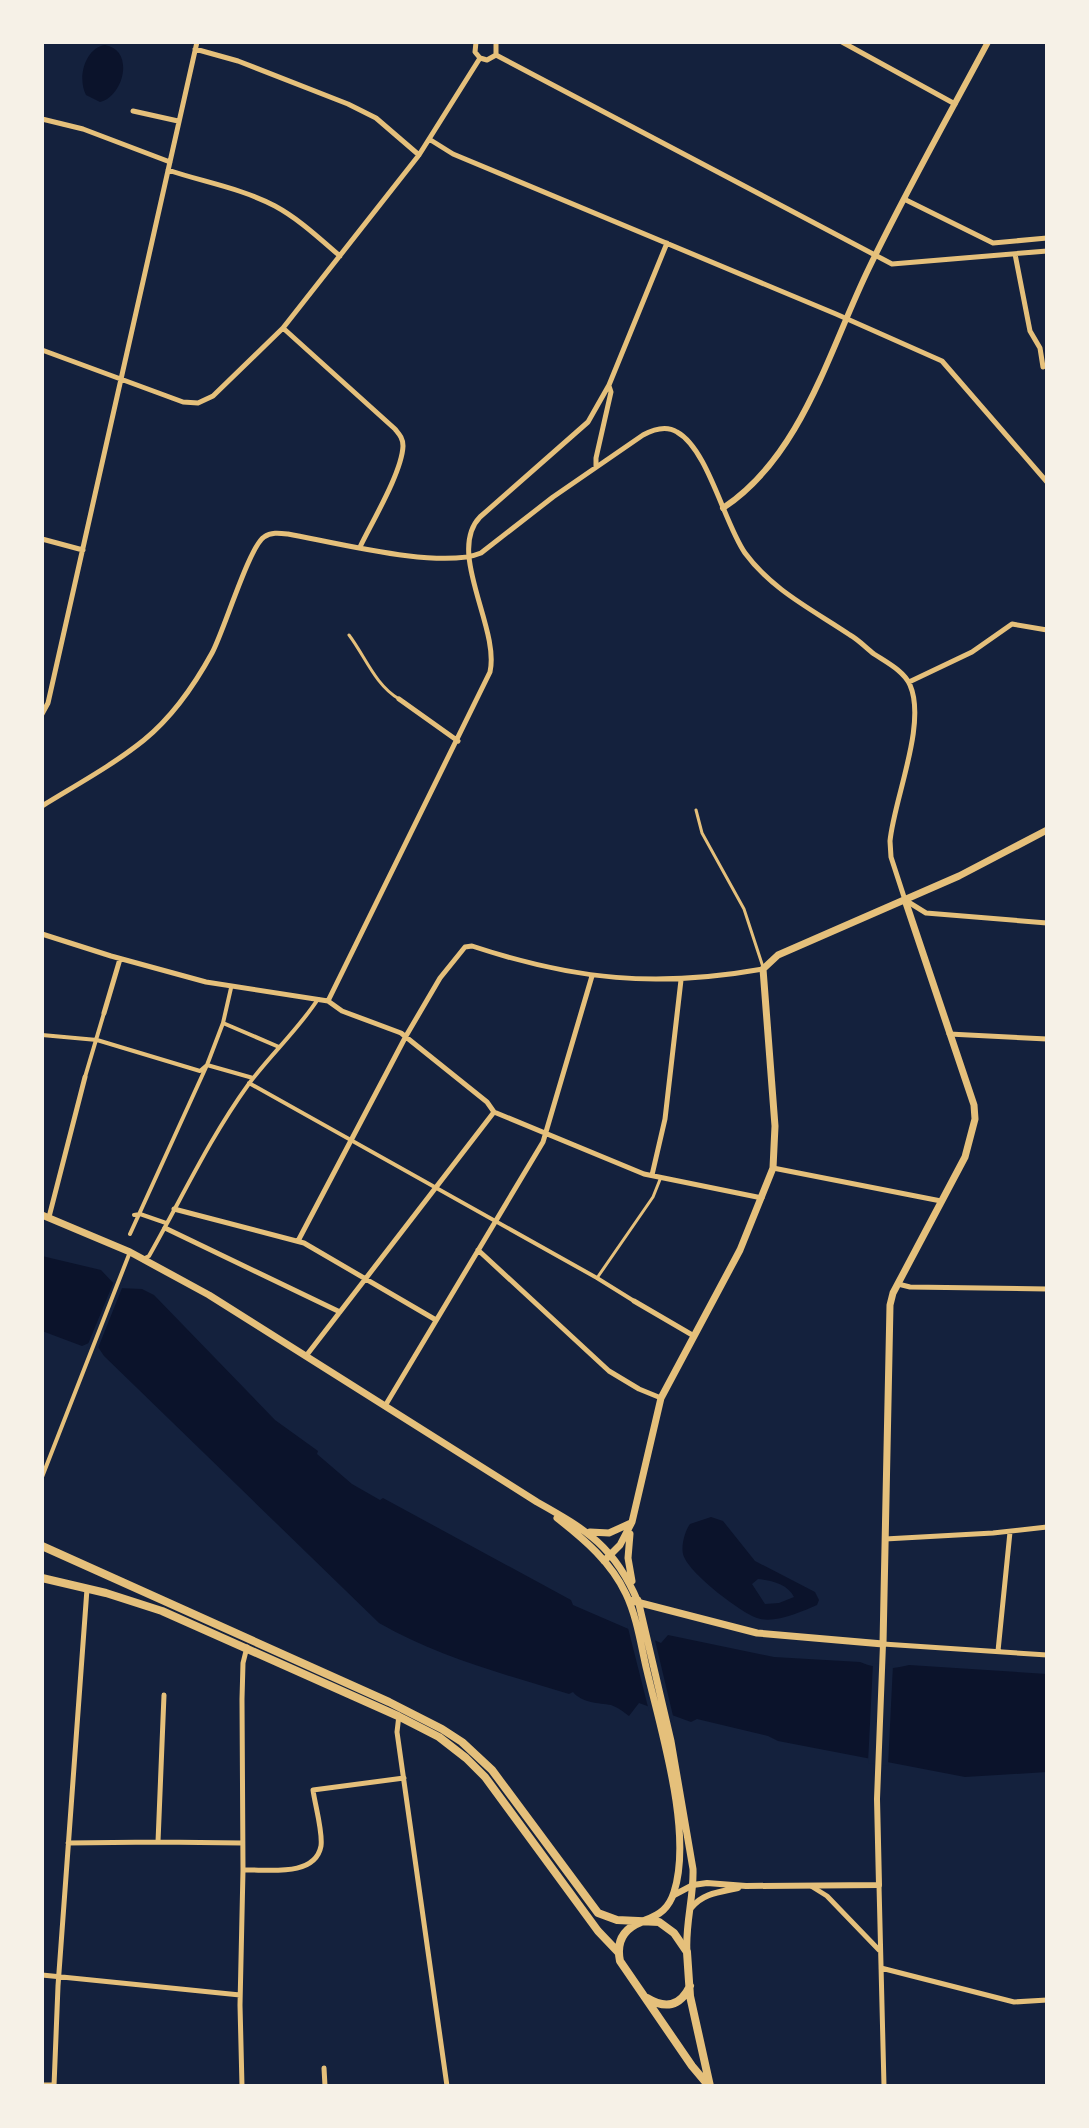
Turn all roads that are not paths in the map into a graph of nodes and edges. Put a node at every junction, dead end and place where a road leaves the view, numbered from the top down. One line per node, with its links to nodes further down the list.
1 (497, 42): 6 (street)
2 (842, 42): 8 (street)
3 (988, 42): 8 (street)
4 (474, 43): 7 (street)
5 (196, 46): 11 (street); 13 (street)
6 (496, 55): 7 (street); 22 (street)
7 (480, 58): 12 (street)
8 (955, 104): 16 (street)
9 (133, 111): 11 (street)
10 (42, 119): 14 (street)
11 (178, 121): 14 (street)
12 (429, 139): 13 (street); 18 (street)
13 (419, 155): 21 (street)
14 (170, 162): 15 (street)
15 (168, 170): 21 (street); 27 (street)
16 (906, 200): 17 (street); 22 (street)
17 (1047, 238)
18 (667, 243): 23 (street); 28 (street)
19 (1047, 251): 20 (street)
20 (1015, 254): 22 (street); 26 (street)
21 (340, 256): 24 (street)
22 (874, 257): 23 (street)
23 (845, 318): 30 (street); 31 (street)
24 (283, 328): 27 (street); 33 (street)
25 (42, 350): 27 (street)
26 (1043, 367)
27 (120, 379): 34 (street)
28 (609, 385): 29 (street); 35 (street)
29 (596, 467): 31 (street); 35 (street)
30 (1047, 482)
31 (723, 508): 38 (street)
32 (42, 539): 34 (street)
33 (360, 547): 35 (street); 42 (street)
34 (83, 550): 40 (street)
35 (468, 558): 41 (street)
36 (1047, 630): 38 (street)
37 (349, 635): 39 (lane)
38 (909, 682): 45 (street)
39 (399, 699): 41 (street)
40 (43, 713)
41 (458, 741): 54 (street)
42 (42, 806)
43 (696, 810): 49 (lane)
44 (1047, 830): 45 (main road)
45 (905, 900): 46 (street); 49 (main road); 57 (main road)
46 (1047, 923)
47 (42, 934): 48 (street)
48 (120, 959): 52 (street); 55 (street)
49 (763, 969): 51 (street); 69 (main road)
50 (592, 976): 51 (street); 59 (street); 67 (street)
51 (681, 980): 70 (street)
52 (231, 988): 53 (street); 56 (street)
53 (318, 999): 54 (street); 62 (street)
54 (328, 1001): 59 (street)
55 (104, 1013): 61 (street)
56 (223, 1023): 62 (street); 63 (street)
57 (949, 1034): 60 (street); 74 (main road)
58 (42, 1035): 61 (street)
59 (406, 1036): 66 (street); 68 (street)
60 (1047, 1039)
61 (97, 1040): 63 (street); 64 (street)
62 (279, 1047): 65 (street)
63 (207, 1065): 65 (street); 76 (street)
64 (85, 1077): 77 (street)
65 (251, 1081): 68 (street); 75 (street)
66 (494, 1112): 67 (street); 72 (street)
67 (545, 1135): 70 (street); 78 (street)
68 (352, 1139): 72 (street); 81 (street)
69 (773, 1168): 73 (main road); 74 (street)
70 (652, 1175): 71 (street)
71 (661, 1177): 73 (street); 85 (lane)
72 (436, 1189): 78 (street); 86 (street)
73 (763, 1198): 92 (main road)
74 (941, 1201): 87 (main road)
75 (174, 1209): 79 (street); 81 (street)
76 (137, 1214): 79 (street); 80 (street)
77 (46, 1216): 83 (main road)
78 (495, 1222): 82 (street); 85 (street)
79 (166, 1226): 84 (street); 90 (street)
80 (130, 1234)
81 (298, 1241): 86 (street)
82 (478, 1250): 91 (street); 94 (street)
83 (130, 1252): 84 (main road); 96 (street)
84 (143, 1259): 93 (main road)
85 (597, 1278): 89 (street)
86 (366, 1279): 90 (street); 91 (street)
87 (898, 1284): 88 (street); 102 (main road)
88 (1047, 1289)
89 (634, 1301): 92 (street)
90 (340, 1312): 93 (street)
91 (436, 1320): 95 (street)
92 (694, 1336): 94 (main road)
93 (306, 1356): 95 (main road)
94 (661, 1398): 98 (main road)
95 (385, 1406): 97 (main road)
96 (42, 1477)
97 (537, 1502): 100 (main road); 104 (main road)
98 (632, 1522): 100 (main road); 104 (main road); 110 (main road)
99 (1047, 1527): 101 (street)
100 (585, 1529): 104 (main road)
101 (1010, 1532): 102 (street); 115 (street)
102 (885, 1539): 113 (main road)
103 (42, 1546): 105 (highway)
104 (608, 1558): 109 (main road); 110 (main road)
105 (114, 1576): 108 (highway); 112 (highway)
106 (42, 1578): 107 (highway)
107 (87, 1589): 108 (highway); 122 (street)
108 (106, 1593): 114 (highway)
109 (629, 1600): 110 (main road); 111 (main road)
110 (638, 1602): 111 (main road); 113 (main road)
111 (638, 1620): 119 (main road)
112 (250, 1639): 114 (street); 118 (highway)
113 (883, 1644): 115 (street); 126 (street)
114 (246, 1650): 118 (highway); 123 (street)
115 (998, 1651): 116 (street)
116 (1047, 1655)
117 (164, 1695): 121 (street)
118 (400, 1712): 120 (street); 131 (highway); 133 (highway)
119 (667, 1740): 125 (main road); 129 (main road)
120 (404, 1778): 124 (street); 147 (street)
121 (158, 1842): 122 (street); 123 (street)
122 (68, 1843): 137 (street)
123 (242, 1843): 124 (street)
124 (243, 1870): 139 (street)
125 (693, 1885): 127 (street); 129 (street); 130 (main road)
126 (879, 1885): 128 (street); 132 (street)
127 (746, 1886): 128 (street); 130 (street)
128 (810, 1886): 132 (street)
129 (674, 1895): 131 (main road)
130 (689, 1913): 134 (main road)
131 (645, 1920): 133 (highway); 134 (highway)
132 (881, 1951): 135 (street)
133 (618, 1952): 140 (highway)
134 (687, 1952): 138 (highway)
135 (881, 1968): 141 (street); 149 (street)
136 (42, 1975): 137 (street)
137 (58, 1977): 139 (street); 144 (street)
138 (690, 1985): 140 (highway); 148 (highway)
139 (240, 1995): 145 (street)
140 (644, 1996): 148 (highway)
141 (1047, 2000)
142 (324, 2068): 146 (street)
143 (42, 2085): 144 (street)
144 (54, 2086)
145 (242, 2086)
146 (325, 2086)
147 (447, 2086)
148 (709, 2086)
149 (884, 2086)

